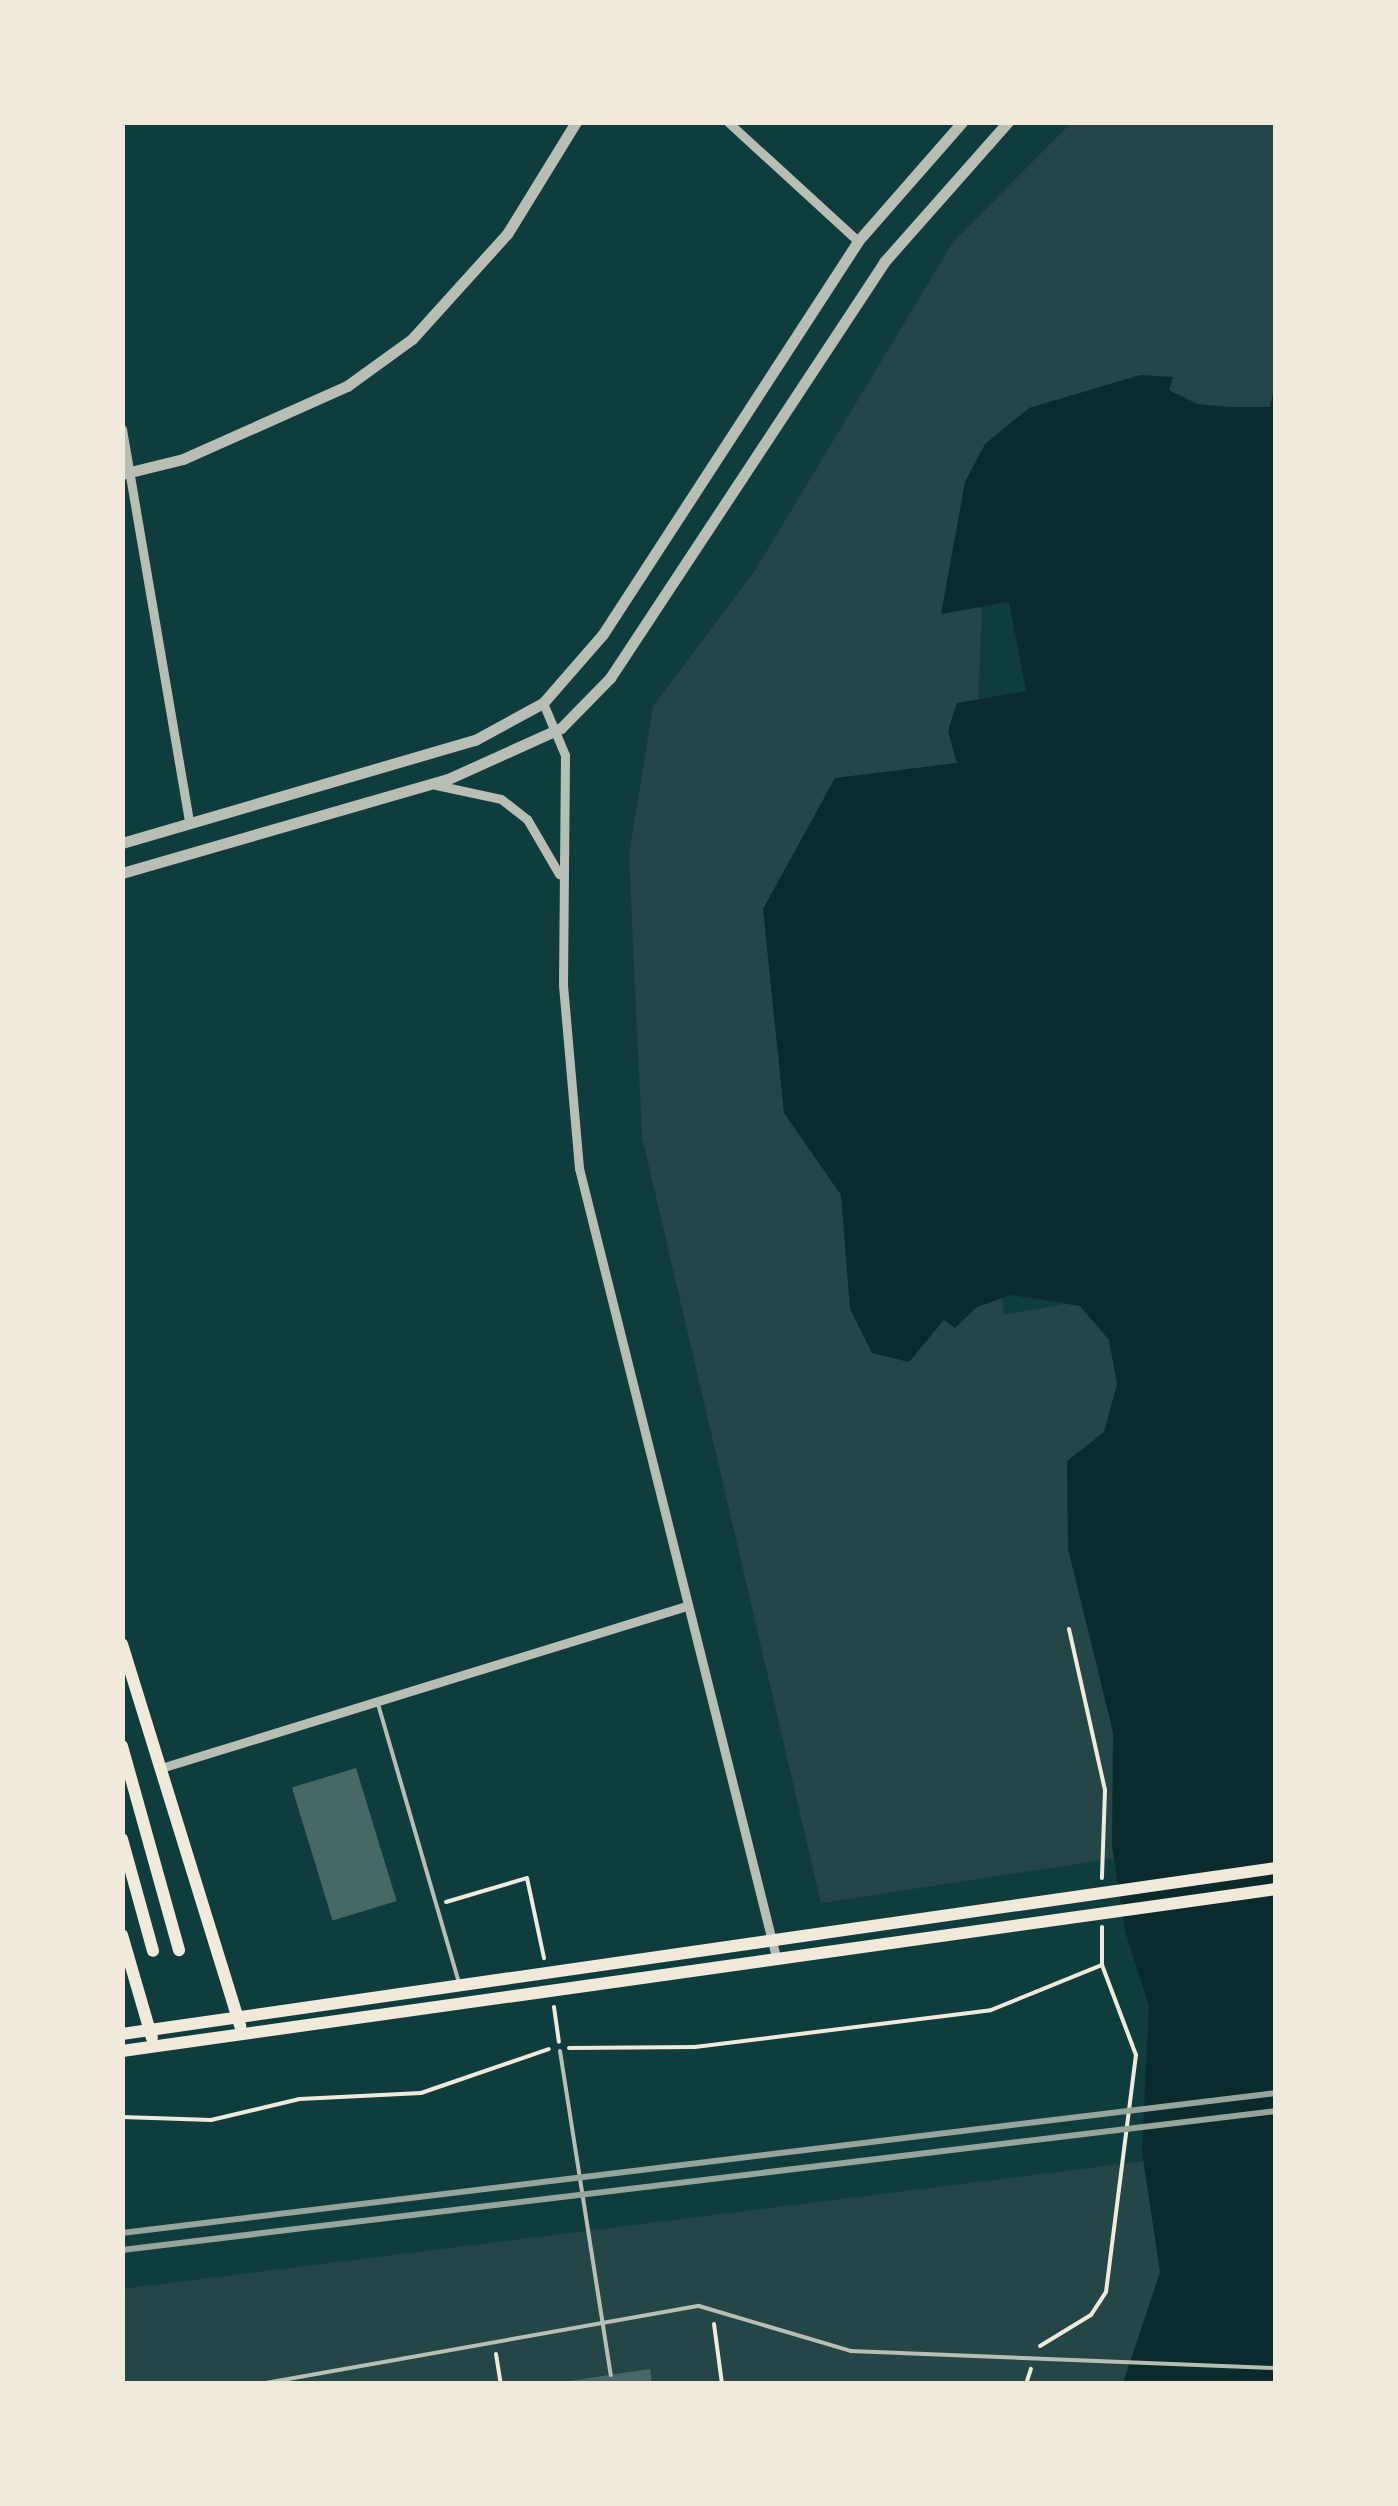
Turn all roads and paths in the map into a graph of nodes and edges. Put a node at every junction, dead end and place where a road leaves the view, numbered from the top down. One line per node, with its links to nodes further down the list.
1 (576, 122): 7 (street)
2 (728, 122): 5 (street)
3 (962, 122): 5 (street)
4 (1008, 122): 9 (street)
5 (858, 240): 8 (street)
6 (122, 429): 7 (street)
7 (127, 473): 11 (street)
8 (542, 703): 9 (street); 11 (street)
9 (561, 728): 10 (street); 14 (street)
10 (428, 784): 13 (street); 14 (street)
11 (189, 823): 12 (street)
12 (122, 843)
13 (122, 873)
14 (561, 878): 15 (street)
15 (682, 1607): 18 (street); 29 (street)
16 (1068, 1629): 25 (path)
17 (122, 1644): 20 (main road)
18 (377, 1700): 20 (street); 26 (lane)
19 (122, 1746): 30 (main road)
20 (161, 1768): 35 (main road)
21 (122, 1839): 31 (main road)
22 (1276, 1868): 25 (main road)
23 (527, 1878): 26 (path)
24 (1276, 1889): 27 (main road)
25 (1099, 1892): 29 (main road)
26 (436, 1904): 34 (lane)
27 (1100, 1912): 32 (main road); 33 (path)
28 (122, 1935): 36 (main road)
29 (771, 1935): 32 (street); 34 (main road)
30 (178, 1950)
31 (153, 1952)
32 (776, 1957): 38 (main road)
33 (1102, 1965): 42 (path); 50 (path)
34 (460, 1987): 35 (main road)
35 (239, 2022): 36 (main road); 38 (main road)
36 (150, 2031): 37 (main road); 39 (main road)
37 (122, 2034)
38 (243, 2038): 39 (main road)
39 (155, 2048): 40 (main road)
40 (122, 2051)
41 (560, 2052): 46 (lane)
42 (122, 2117)
43 (712, 2309): 44 (lane); 45 (lane); 49 (path)
44 (494, 2340): 47 (lane); 48 (path)
45 (1276, 2368)
46 (611, 2375)
47 (260, 2384)
48 (501, 2384)
49 (722, 2384)
50 (1026, 2384)

